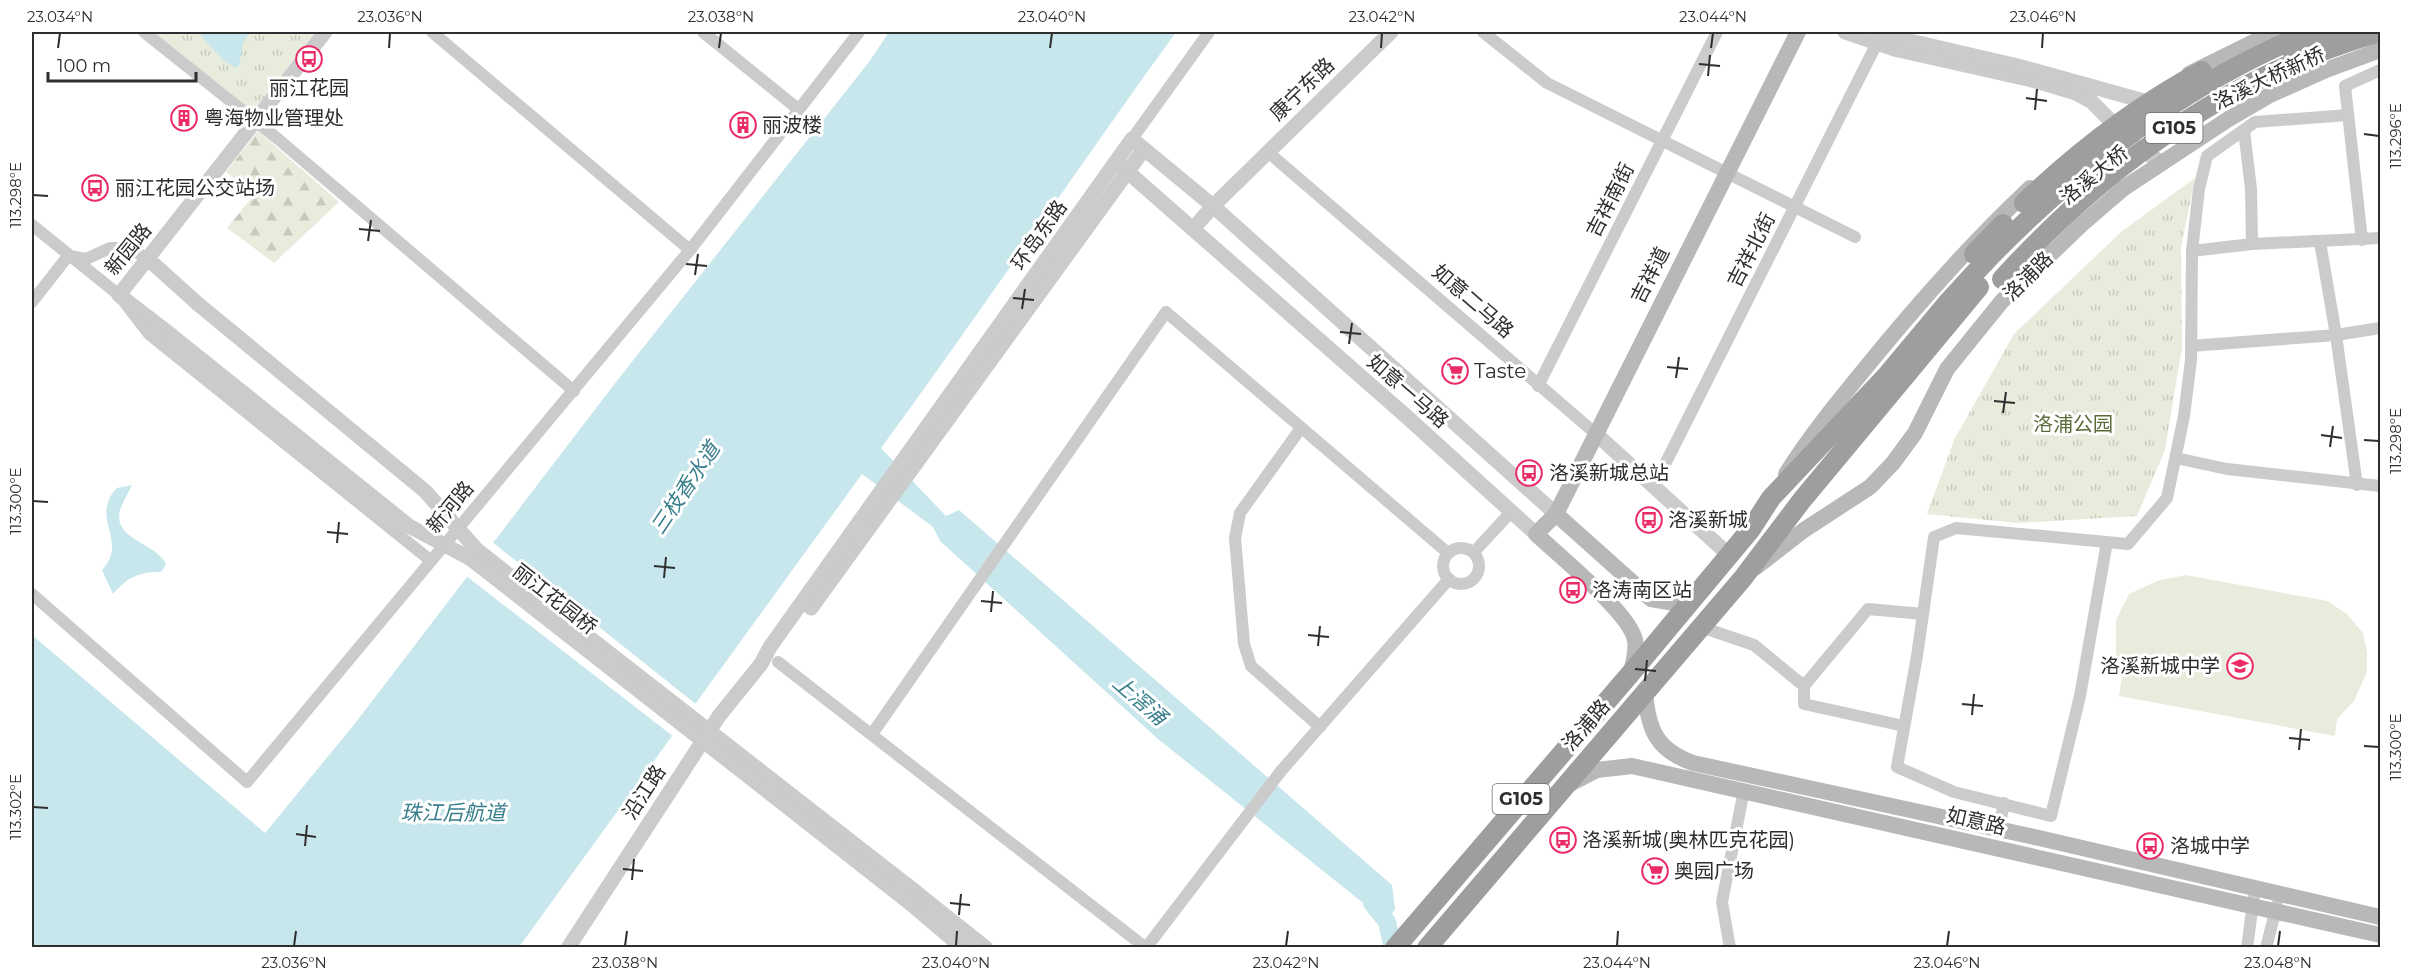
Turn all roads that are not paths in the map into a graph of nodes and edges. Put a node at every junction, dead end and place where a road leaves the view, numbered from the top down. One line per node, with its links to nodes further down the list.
1 (144, 32): 24 (street)
2 (325, 32): 24 (street, 新园路)
3 (432, 32): 46 (street)
4 (703, 32): 22 (street)
5 (859, 32): 22 (street, 新河路)
6 (1209, 32): 28 (street, 环岛东路)
7 (1391, 32): 32 (street, 康宁东路)
8 (1484, 32): 29 (street)
9 (1717, 32): 29 (street, 吉祥南街)
10 (1797, 32): 35 (main road, 吉祥道)
11 (1845, 32): 17 (street)
12 (2274, 32): 20 (main road, 洛浦路)
13 (2283, 32): 50 (highway, 洛溪大桥新桥 / G105, bridge)
14 (2312, 32): 50 (highway, 洛溪大桥, bridge)
15 (2338, 32): 50 (highway, 洛溪大桥, bridge)
16 (2380, 32): 50 (highway, 洛溪大桥新桥 / G105, bridge)
17 (1878, 35): 21 (street); 25 (street); 38 (street, 吉祥北街)
18 (2380, 50): 27 (main road, 洛浦路)
19 (2380, 70): 23 (street)
20 (2176, 81): 21 (main road, 洛浦路); 27 (main road)
21 (2144, 101): 25 (main road, 洛浦路)
22 (798, 109): 46 (street, 新河路)
23 (2348, 115): 26 (street); 43 (street)
24 (255, 121): 49 (street, 新园路); 57 (street)
25 (2110, 122): 30 (main road, 洛浦路); 33 (street)
26 (2244, 130): 45 (street); 47 (street)
27 (2209, 132): 33 (main road, 洛浦路)
28 (1132, 139): 31 (street, 如意一马路); 34 (street, 环岛东路)
29 (1661, 141): 35 (street); 56 (street, 吉祥南街)
30 (2083, 142): 36 (main road); 64 (main road, 洛浦路)
31 (1144, 149): 34 (street); 37 (street, 如意一马路)
32 (1269, 152): 37 (street, 康宁东路); 56 (street, 如意二马路)
33 (2163, 163): 36 (main road, 洛浦路)
34 (1122, 166): 40 (street, 如意一马路); 80 (street, 环岛东路)
35 (1726, 174): 38 (street); 59 (main road, 吉祥道)
36 (2124, 188): 73 (main road, 洛浦路)
37 (1213, 206): 40 (street, 康宁东路); 66 (street, 如意一马路)
38 (1795, 206): 41 (street); 62 (street, 吉祥北街)
39 (32, 225): 48 (street)
40 (1193, 229): 65 (street, 如意一马路)
41 (1855, 237)
42 (2380, 238): 43 (street)
43 (2362, 240): 44 (street)
44 (2320, 242): 45 (street); 54 (street)
45 (2252, 244): 47 (street)
46 (690, 250): 57 (street, 新河路)
47 (2192, 251): 55 (street)
48 (68, 256): 49 (street); 51 (street); 52 (street)
49 (148, 259): 51 (street, 新园路); 93 (street, 丽江花园桥, bridge)
50 (1988, 267): 64 (highway); 73 (highway)
51 (119, 295): 72 (street); 93 (street, 丽江花园桥, bridge)
52 (32, 302)
53 (2380, 328): 54 (street)
54 (2336, 335): 55 (street); 61 (street)
55 (2191, 346): 60 (street)
56 (1538, 386): 59 (street, 如意二马路)
57 (573, 391): 72 (street, 新河路)
58 (1301, 428): 70 (street); 85 (street); 86 (street)
59 (1595, 433): 62 (street, 如意二马路); 66 (main road, 吉祥道)
60 (2176, 458): 61 (street); 68 (street)
61 (2356, 485): 63 (street)
62 (1654, 486): 71 (street, 如意二马路)
63 (2380, 486)
64 (1771, 498): 71 (highway, 洛浦路 / G105)
65 (1512, 511): 67 (street, 如意一马路); 69 (street)
66 (1556, 514): 67 (main road, 吉祥道); 76 (main road, 如意一马路)
67 (1536, 534): 81 (main road, 如意一马路)
68 (2107, 542): 77 (street); 89 (street)
69 (1474, 552): 70 (street); 74 (street)
70 (1448, 553): 74 (street)
71 (1729, 555): 76 (highway, 洛浦路 / G105)
72 (430, 560): 75 (street, 新河路)
73 (1743, 578): 78 (highway, 洛浦路 / G105)
74 (1449, 579): 85 (street)
75 (32, 594)
76 (1691, 601): 81 (highway, 洛浦路 / G105)
77 (1923, 614): 82 (street); 84 (street)
78 (1701, 627): 82 (street); 83 (highway, 洛浦路 / G105)
79 (778, 662): 86 (street)
80 (761, 664): 98 (street, 沿江路)
81 (1631, 673): 102 (highway, 洛浦路 / G105)
82 (1804, 686): 84 (street)
83 (1646, 692): 87 (highway, 洛浦路 / G105); 90 (main road, 如意路)
84 (1904, 726): 89 (street)
85 (1320, 727): 101 (street)
86 (872, 734): 101 (street)
87 (1564, 787): 88 (main road, 如意路); 103 (highway, 洛浦路 / G105)
88 (1744, 790): 94 (main road, 如意路); 104 (street)
89 (2004, 803): 90 (street)
90 (1999, 828): 91 (main road, 如意路)
91 (2254, 888): 92 (main road, 如意路); 94 (street)
92 (2280, 893): 95 (street); 96 (main road, 如意路)
93 (913, 898): 99 (street); 100 (street)
94 (2252, 906): 95 (main road, 如意路); 105 (street)
95 (2275, 911): 97 (main road, 如意路); 106 (street)
96 (2380, 917)
97 (2380, 935)
98 (568, 948)
99 (963, 948)
100 (986, 948)
101 (1146, 948)
102 (1395, 948)
103 (1427, 948)
104 (1730, 948)
105 (2247, 948)
106 (2266, 948)

